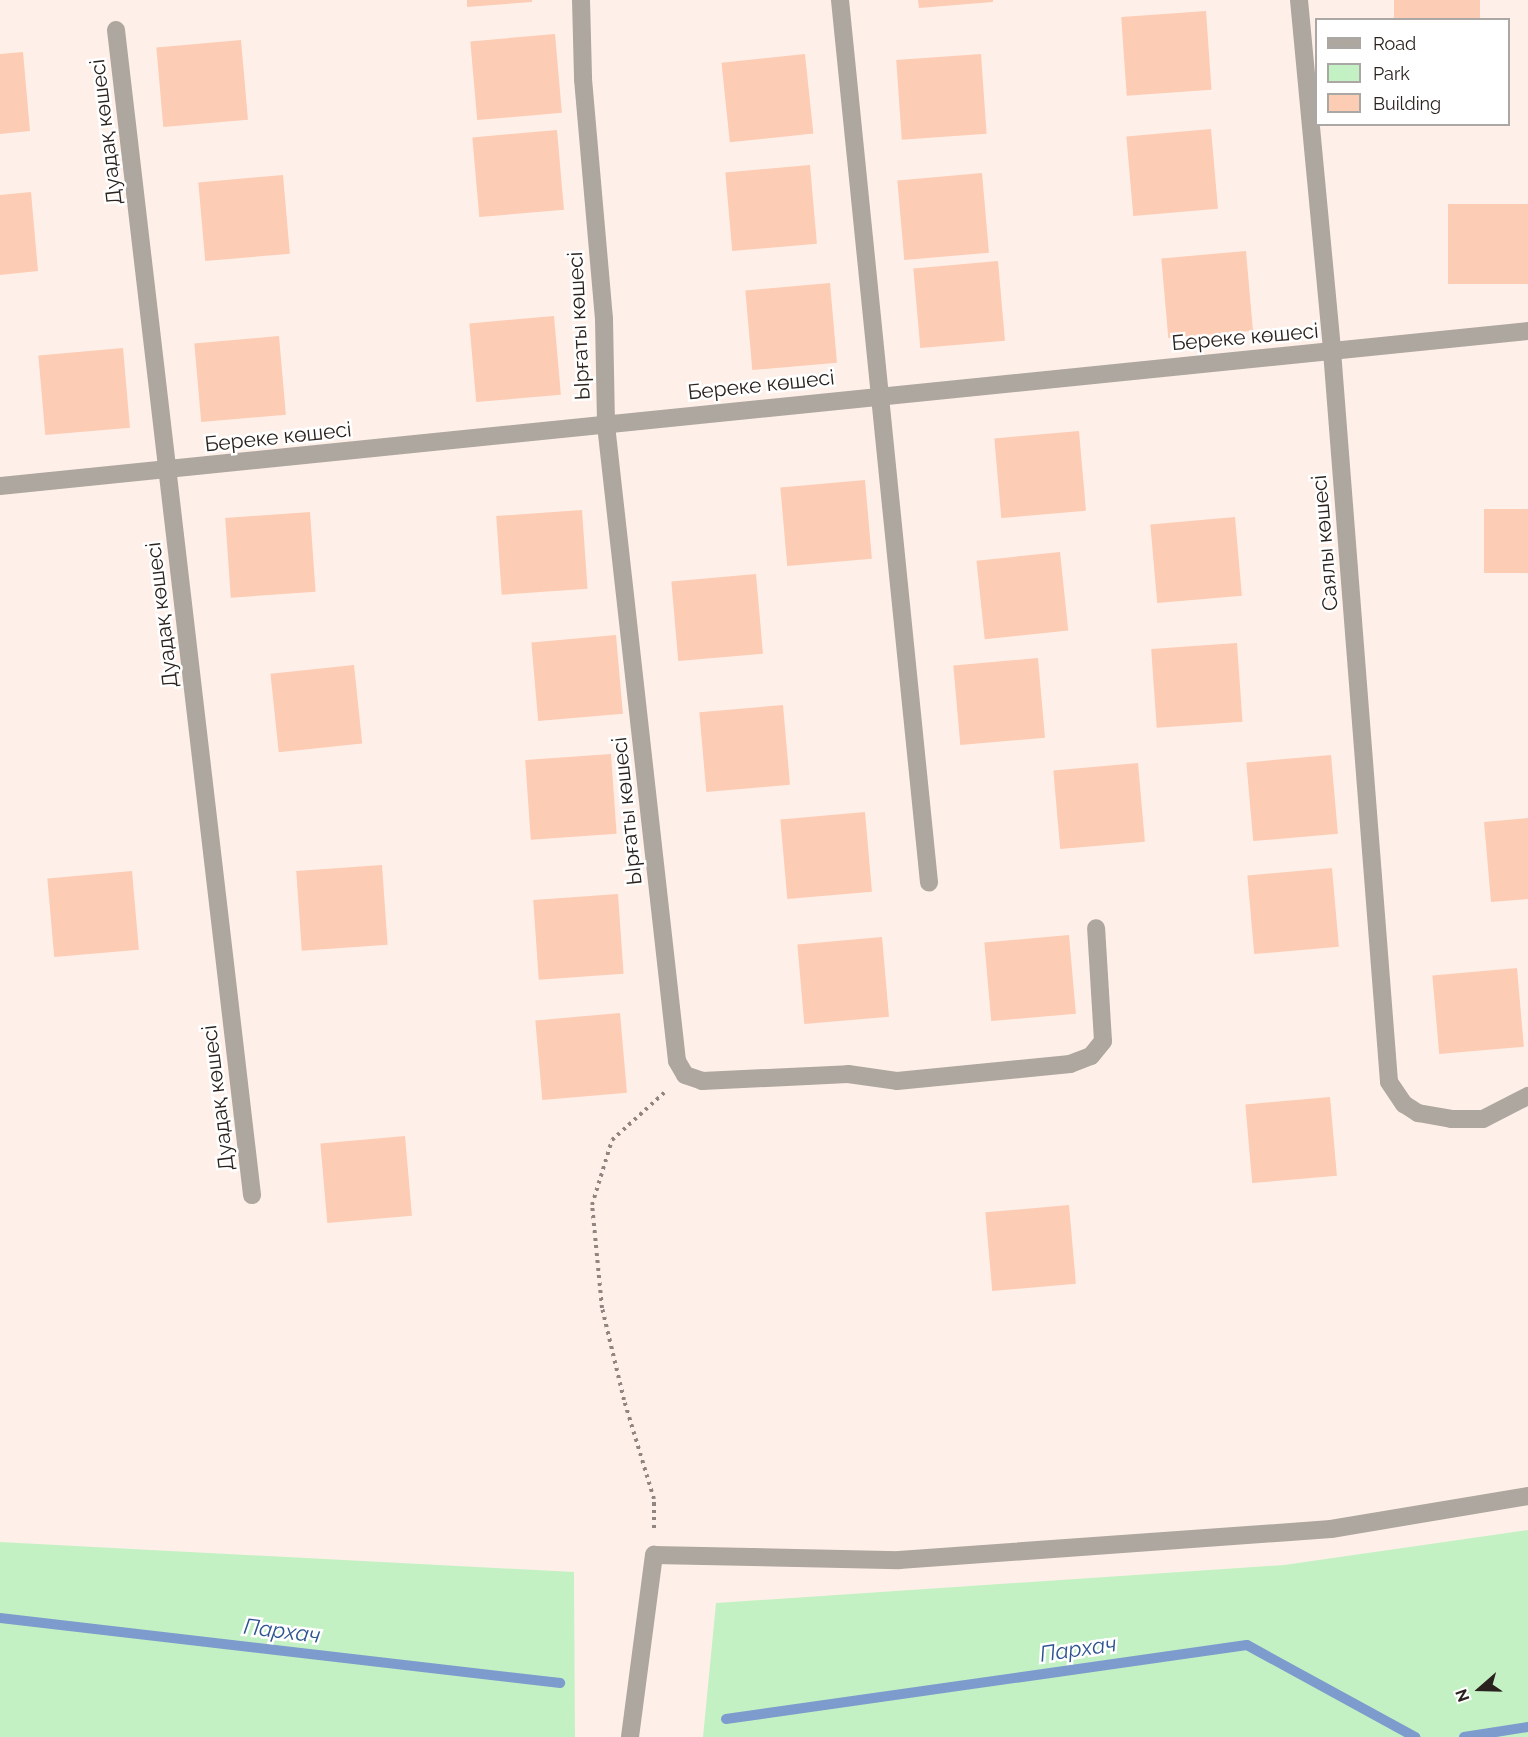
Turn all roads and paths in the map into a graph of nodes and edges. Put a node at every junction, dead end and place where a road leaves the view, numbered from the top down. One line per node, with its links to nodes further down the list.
1 (581, 0): 8 (street, Ырғаты көшесі)
2 (840, 0): 7 (street)
3 (1299, 0): 6 (street, Саялы көшесі)
4 (116, 30): 9 (street, Дуадақ көшесі)
5 (1528, 331): 6 (street, Береке көшесі)
6 (1332, 351): 7 (street, Береке көшесі); 14 (street, Саялы көшесі)
7 (879, 394): 8 (street, Береке көшесі); 11 (street)
8 (606, 425): 9 (street, Береке көшесі); 13 (street, Ырғаты көшесі)
9 (168, 471): 10 (street, Береке көшесі); 15 (street, Дуадақ көшесі)
10 (0, 486)
11 (929, 883)
12 (1096, 928): 13 (street)
13 (685, 1075): 17 (path)
14 (1528, 1096)
15 (252, 1194)
16 (1528, 1496): 17 (street)
17 (654, 1555): 18 (street)
18 (630, 1737)

